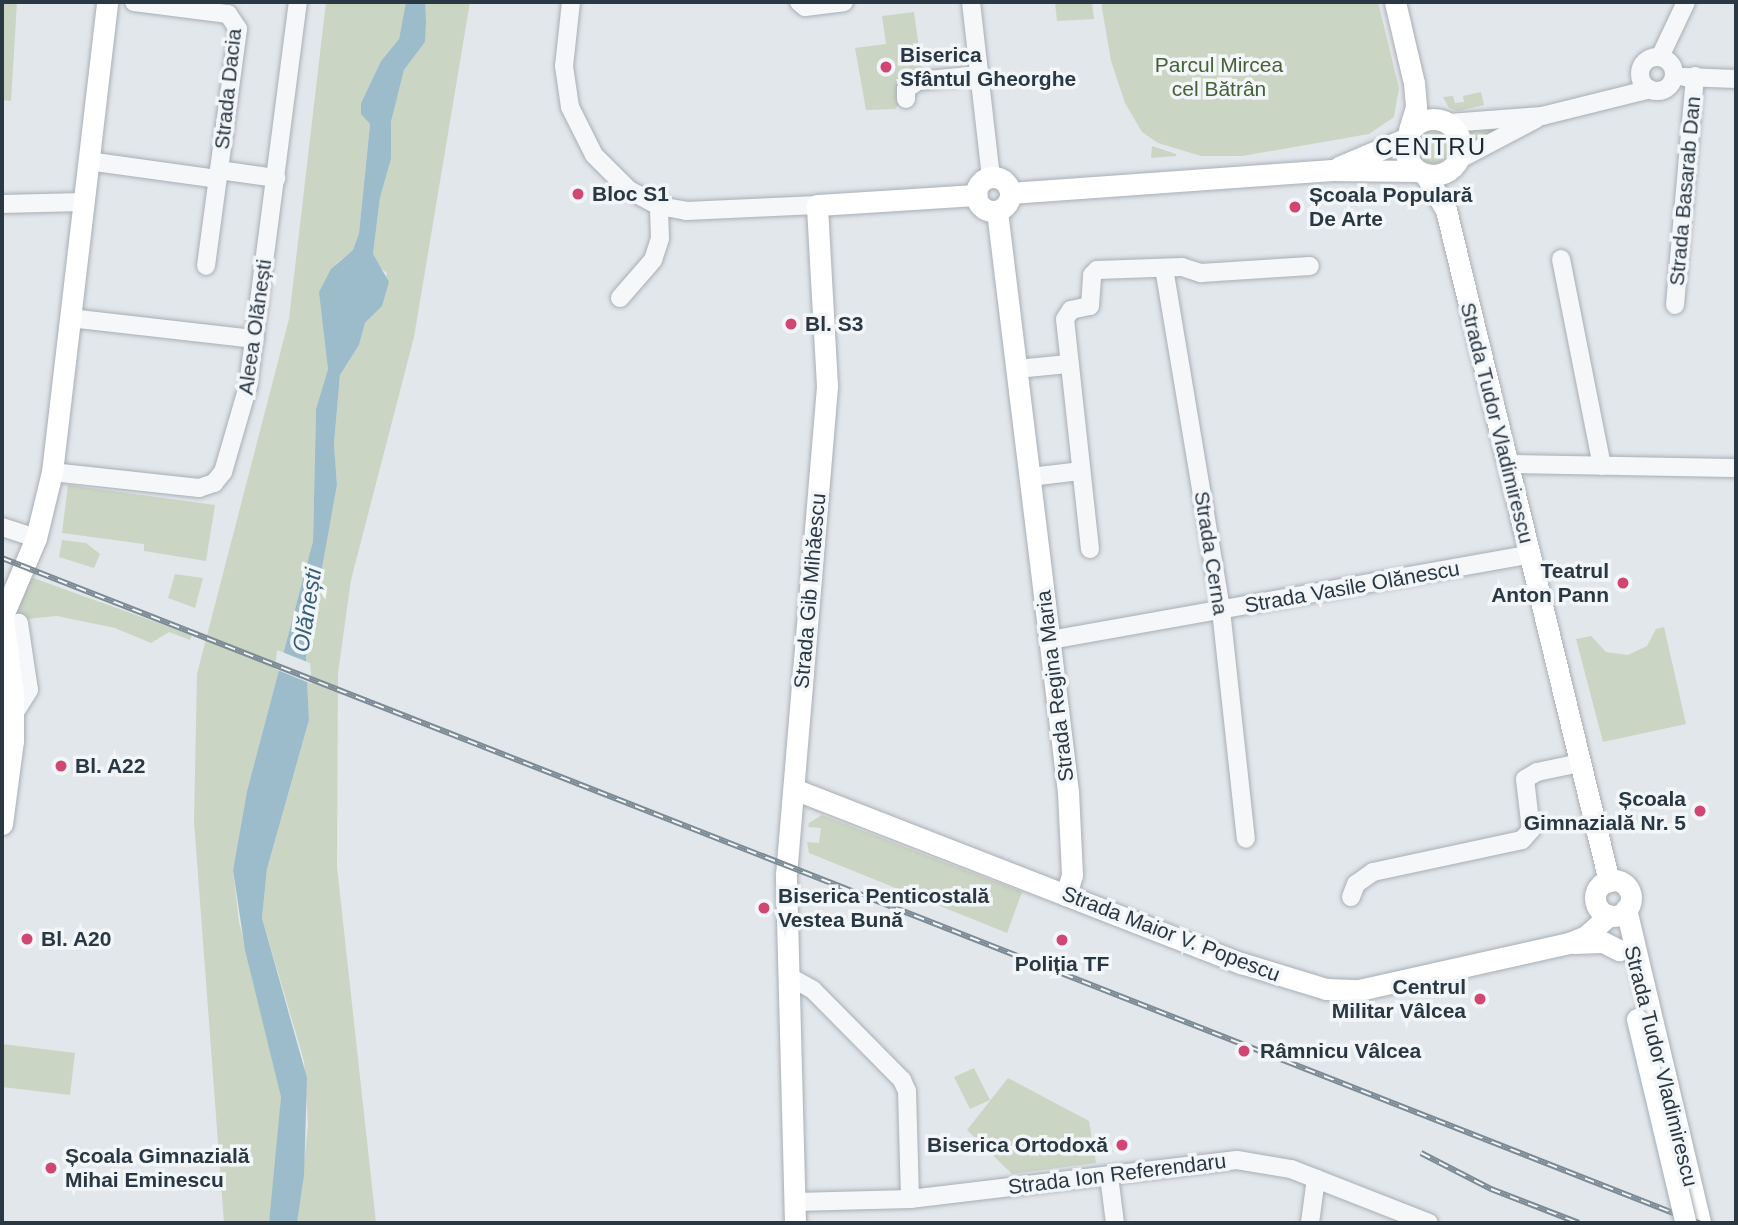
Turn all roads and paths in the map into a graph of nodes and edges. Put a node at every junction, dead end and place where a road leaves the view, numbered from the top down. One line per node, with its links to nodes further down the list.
1 (107, 2): 21 (main road)
2 (134, 2): 25 (street, Strada Dacia)
3 (298, 2): 27 (street, Aleea Olănești)
4 (571, 2): 33 (street)
5 (844, 2): 9 (street)
6 (971, 2): 11 (street)
7 (1395, 2): 15 (main road)
8 (1686, 2): 10 (street)
9 (802, 4)
10 (1660, 57): 13 (street); 16 (street)
11 (979, 75): 17 (street); 26 (street)
12 (1695, 76): 13 (street); 14 (street); 41 (street, Strada Basarab Dan)
13 (1673, 78): 16 (street)
14 (1736, 79)
15 (1414, 83): 19 (main road); 20 (main road)
16 (1645, 83): 18 (street)
17 (906, 99)
18 (1542, 116): 19 (street); 22 (street)
19 (1443, 121): 20 (main road); 22 (main road)
20 (1407, 135): 23 (main road); 24 (main road)
21 (88, 162): 25 (street, Strada Dacia); 30 (main road)
22 (1454, 165): 24 (main road); 34 (main road, Strada Tudor Vladimirescu)
23 (1332, 170): 24 (main road); 28 (main road)
24 (1421, 173): 34 (main road, Strada Tudor Vladimirescu)
25 (218, 175): 27 (street); 37 (street, Strada Dacia)
26 (991, 177): 28 (main road); 29 (main road)
27 (276, 178): 43 (street, Aleea Olănești)
28 (1010, 193): 35 (main road)
29 (976, 195): 32 (main road); 35 (main road)
30 (83, 202): 31 (street); 42 (main road)
31 (2, 204)
32 (817, 205): 33 (street); 63 (main road, Strada Gib Mihăescu)
33 (659, 206): 40 (street)
34 (1446, 210): 46 (main road, Strada Tudor Vladimirescu)
35 (997, 211): 45 (main road, Strada Regina Maria)
36 (1560, 259): 47 (street)
37 (206, 265)
38 (1310, 266): 39 (street)
39 (1164, 268): 44 (street); 58 (street, Strada Cerna)
40 (620, 298)
41 (1675, 305)
42 (70, 318): 43 (street); 50 (main road)
43 (255, 339): 50 (street, Aleea Olănești)
44 (1068, 364): 45 (street); 49 (street)
45 (1017, 369): 51 (main road, Strada Regina Maria)
46 (1507, 464): 47 (street); 55 (main road, Strada Tudor Vladimirescu)
47 (1602, 466): 48 (street)
48 (1736, 468)
49 (1080, 471): 51 (street); 54 (street)
50 (52, 472): 53 (main road)
51 (1030, 477): 60 (main road, Strada Regina Maria)
52 (2, 527): 53 (street)
53 (36, 538): 56 (main road)
54 (1090, 550)
55 (1529, 555): 58 (street, Strada Vasile Olănescu); 64 (main road, Strada Tudor Vladimirescu)
56 (20, 571): 57 (main road); 59 (main road)
57 (2, 584)
58 (1221, 610): 60 (street, Strada Vasile Olănescu); 69 (street, Strada Cerna)
59 (6, 617): 62 (main road)
60 (1050, 640): 71 (main road, Strada Regina Maria)
61 (2, 678): 62 (main road)
62 (12, 717): 67 (main road)
63 (797, 740): 65 (main road, Strada Gib Mihăescu); 66 (main road)
64 (1580, 763): 70 (main road, Strada Tudor Vladimirescu); 72 (street)
65 (794, 789): 66 (main road, Strada Maior V. Popescu); 68 (main road, Strada Gib Mihăescu)
66 (828, 800): 68 (main road); 71 (main road, Strada Maior V. Popescu)
67 (2, 824)
68 (790, 824): 76 (main road, Strada Gib Mihăescu)
69 (1246, 839)
70 (1609, 881): 73 (main road); 73 (main road, Strada Tudor Vladimirescu)
71 (1066, 895): 74 (main road, Strada Maior V. Popescu)
72 (1351, 897)
73 (1610, 911): 74 (main road); 75 (main road, Strada Tudor Vladimirescu); 77 (main road, Strada Tudor Vladimirescu)
74 (1565, 944): 75 (main road, Strada Maior V. Popescu)
75 (1619, 950): 77 (main road, Strada Tudor Vladimirescu)
76 (790, 977): 80 (street); 81 (main road, Strada Gib Mihăescu)
77 (1643, 1017): 85 (main road, Strada Tudor Vladimirescu, bridge); 86 (main road, Strada Tudor Vladimirescu)
78 (1109, 1176): 79 (street, Strada Ion Referendaru); 80 (street, Strada Ion Referendaru); 82 (street)
79 (1316, 1178): 83 (street); 84 (street, Strada Ion Referendaru)
80 (910, 1199): 81 (street, Strada Ion Referendaru)
81 (795, 1213)
82 (1115, 1223)
83 (1310, 1223)
84 (1429, 1223)
85 (1686, 1223)
86 (1700, 1223)

